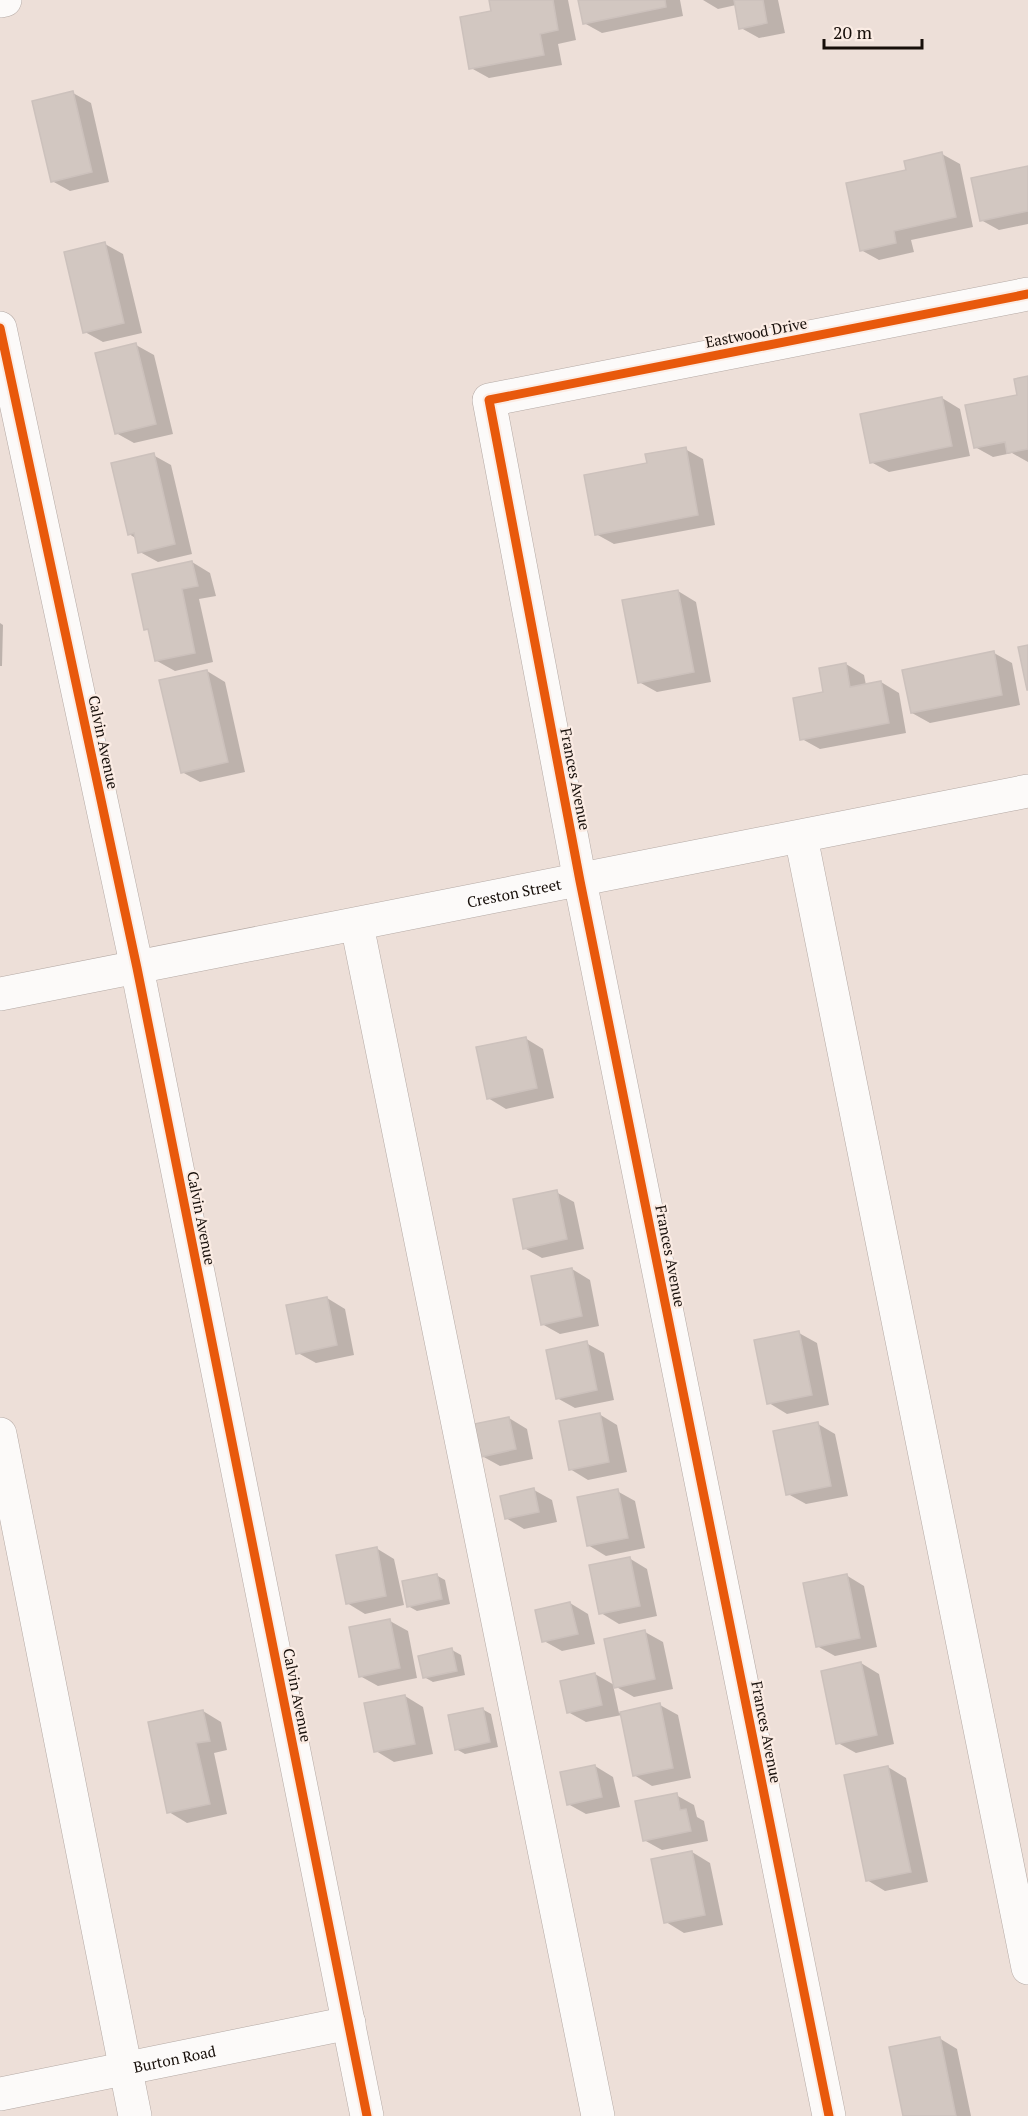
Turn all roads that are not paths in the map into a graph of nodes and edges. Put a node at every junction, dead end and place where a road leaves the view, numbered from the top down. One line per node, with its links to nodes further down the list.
1 (5, 0): 2 (street)
2 (0, 1)
3 (1028, 294): 6 (street, Eastwood Drive)
4 (0, 328): 5 (street, Calvin Avenue)
5 (6, 393): 11 (street, Calvin Avenue)
6 (489, 400): 9 (street, Frances Avenue)
7 (1026, 800): 8 (street, Creston Street)
8 (801, 837): 9 (street, Creston Street); 14 (street)
9 (580, 881): 10 (street, Creston Street); 21 (street, Frances Avenue)
10 (357, 924): 11 (street, Creston Street); 20 (street)
11 (137, 968): 12 (street, Creston Street); 15 (street, Calvin Avenue)
12 (0, 994)
13 (0, 1434): 16 (street)
14 (1028, 1968)
15 (348, 2023): 16 (street, Burton Road); 19 (street, Calvin Avenue)
16 (126, 2068): 17 (street, Burton Road); 18 (street)
17 (0, 2094)
18 (135, 2116)
19 (367, 2116)
20 (598, 2116)
21 (829, 2116)

